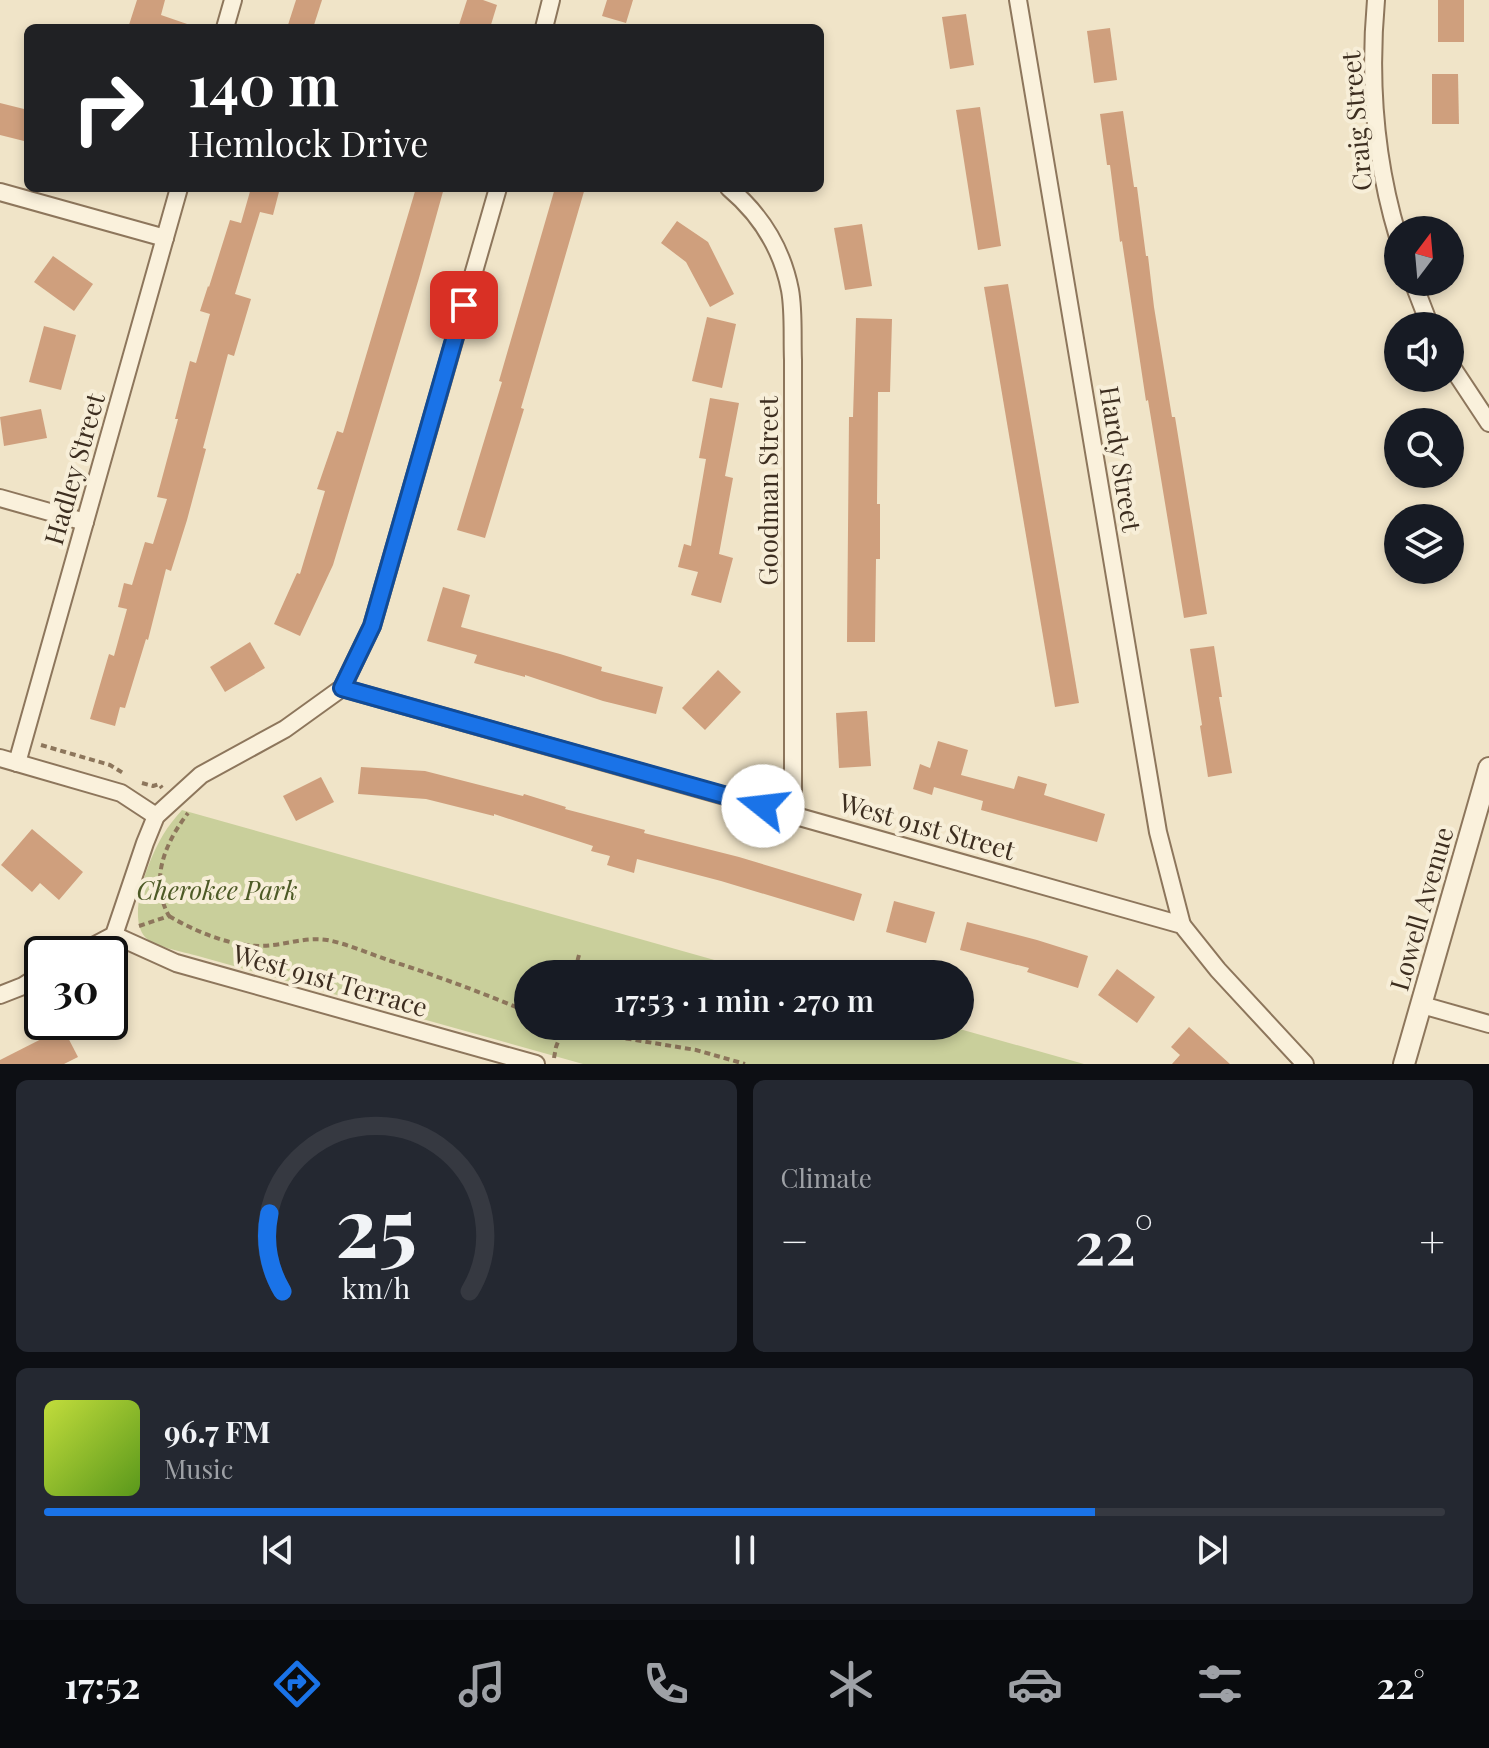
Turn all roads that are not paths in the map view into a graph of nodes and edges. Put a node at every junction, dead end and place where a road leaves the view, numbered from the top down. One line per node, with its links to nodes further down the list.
1 (233, 0): 5 (street)
2 (551, 0): 6 (street)
3 (1018, 0): 22 (street, Hardy Street)
4 (1376, 0): 11 (street, Craig Street)
5 (226, 24)
6 (545, 24)
7 (0, 192): 12 (street)
8 (178, 192): 12 (street, Hadley Street)
9 (497, 192): 17 (street)
10 (734, 192): 20 (street, Goodman Street)
11 (1393, 216)
12 (165, 238): 16 (street, Hadley Street)
13 (1464, 385): 14 (street)
14 (1489, 423)
15 (0, 498): 16 (street)
16 (85, 522): 18 (street, Hadley Street)
17 (342, 688): 20 (street, West 91st Street); 21 (street)
18 (8, 760): 21 (street)
19 (1489, 768): 26 (street, Lowell Avenue)
20 (793, 814): 22 (street, West 91st Street)
21 (156, 816): 23 (street)
22 (1182, 925): 29 (street)
23 (114, 935): 28 (street, West 91st Terrace)
24 (24, 985): 25 (street)
25 (0, 995)
26 (1422, 1005): 27 (street); 30 (street, Lowell Avenue)
27 (1489, 1024)
28 (535, 1064)
29 (1305, 1064)
30 (1404, 1064)

